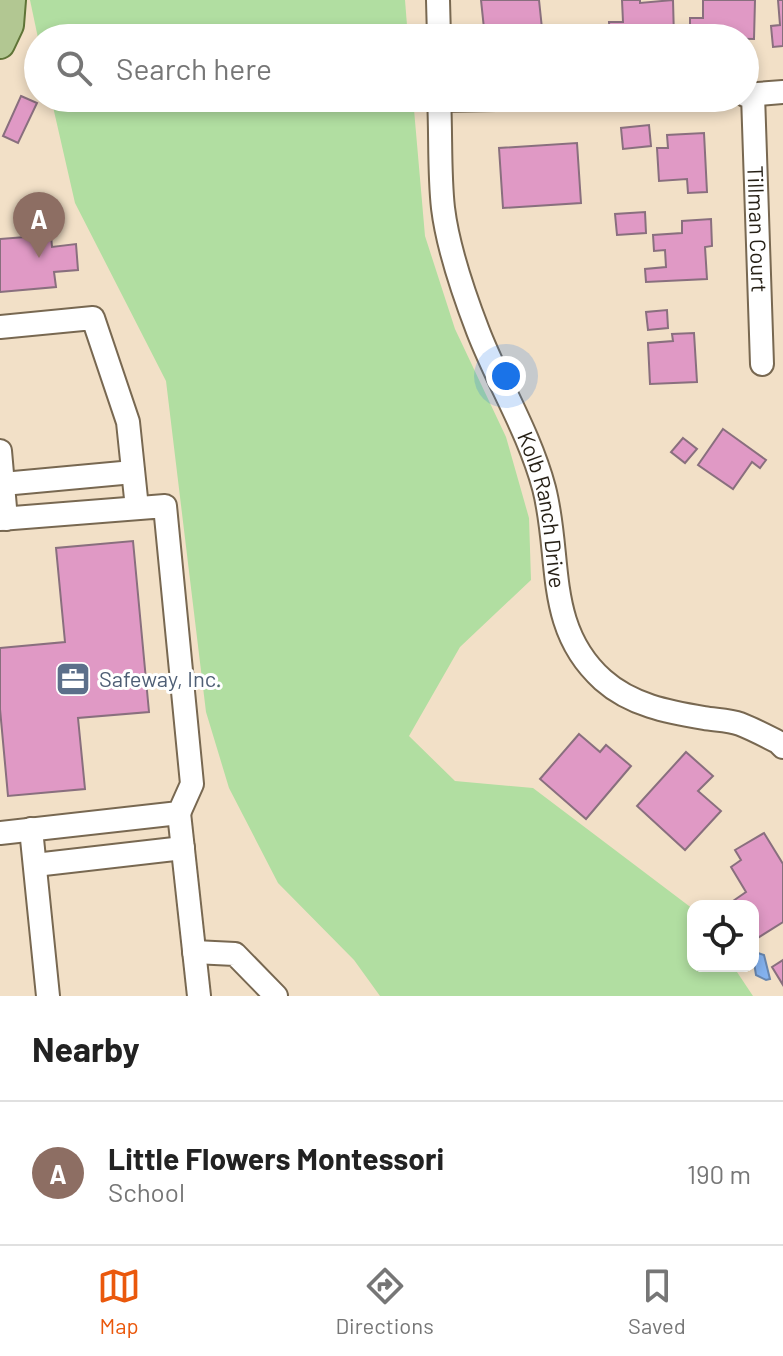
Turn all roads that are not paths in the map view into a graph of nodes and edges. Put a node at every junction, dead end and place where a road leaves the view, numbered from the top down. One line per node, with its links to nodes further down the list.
1 (11, 0): 4 (main road)
2 (438, 0): 3 (street)
3 (439, 24)
4 (0, 44)
5 (783, 92): 6 (street)
6 (759, 94)
7 (440, 112): 16 (street, Kolb Ranch Drive)
8 (750, 112): 10 (street, Tillman Court)
9 (0, 327): 12 (street)
10 (762, 364)
11 (0, 451): 13 (street)
12 (133, 472): 13 (street); 14 (street)
13 (3, 484): 15 (street)
14 (137, 508): 15 (street); 17 (street)
15 (3, 519)
16 (783, 747)
17 (179, 813): 18 (street); 20 (street)
18 (31, 829): 19 (street); 21 (street)
19 (0, 833)
20 (183, 848): 21 (street); 22 (street)
21 (35, 865): 24 (street)
22 (194, 952): 23 (street); 25 (street)
23 (267, 991)
24 (48, 996)
25 (199, 996)

